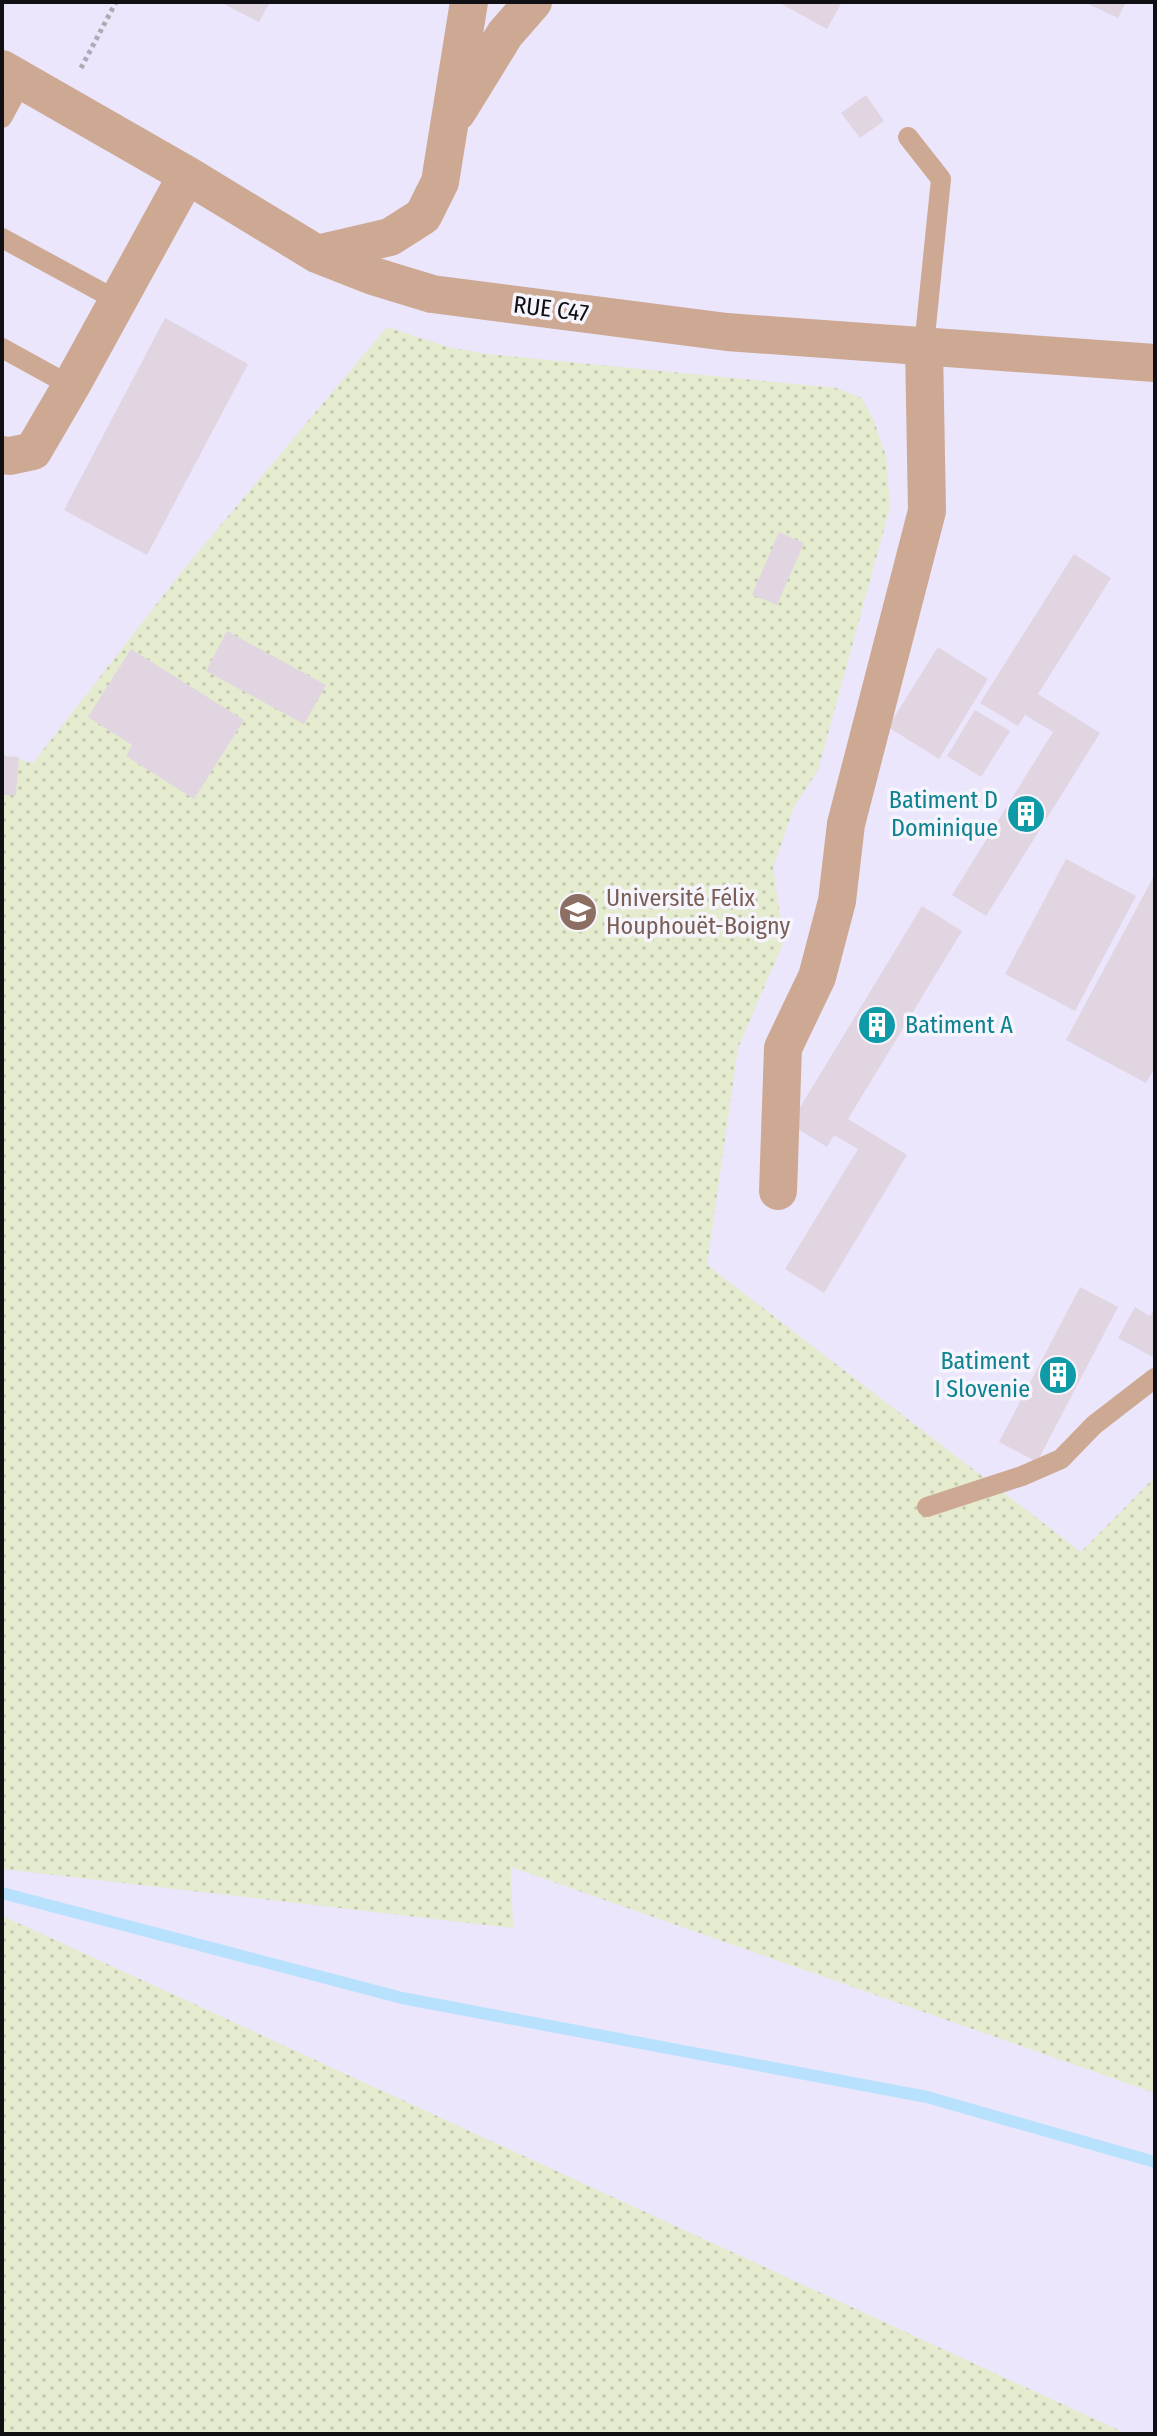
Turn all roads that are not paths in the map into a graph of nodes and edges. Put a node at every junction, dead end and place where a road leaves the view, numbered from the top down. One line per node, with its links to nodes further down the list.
1 (469, 2): 5 (street)
2 (533, 2): 5 (street)
3 (12, 75): 4 (lane); 7 (street, RUE C47)
4 (2, 118)
5 (448, 128): 9 (street)
6 (908, 137): 11 (lane)
7 (187, 175): 9 (street, RUE C47); 10 (street)
8 (2, 238): 10 (lane)
9 (317, 254): 11 (street, RUE C47)
10 (118, 301): 14 (street)
11 (924, 346): 13 (street, RUE C47); 16 (street)
12 (2, 348): 14 (lane)
13 (1155, 363)
14 (71, 386): 15 (street)
15 (2, 455)
16 (778, 1191)
17 (1155, 1378): 18 (lane)
18 (927, 1507)

